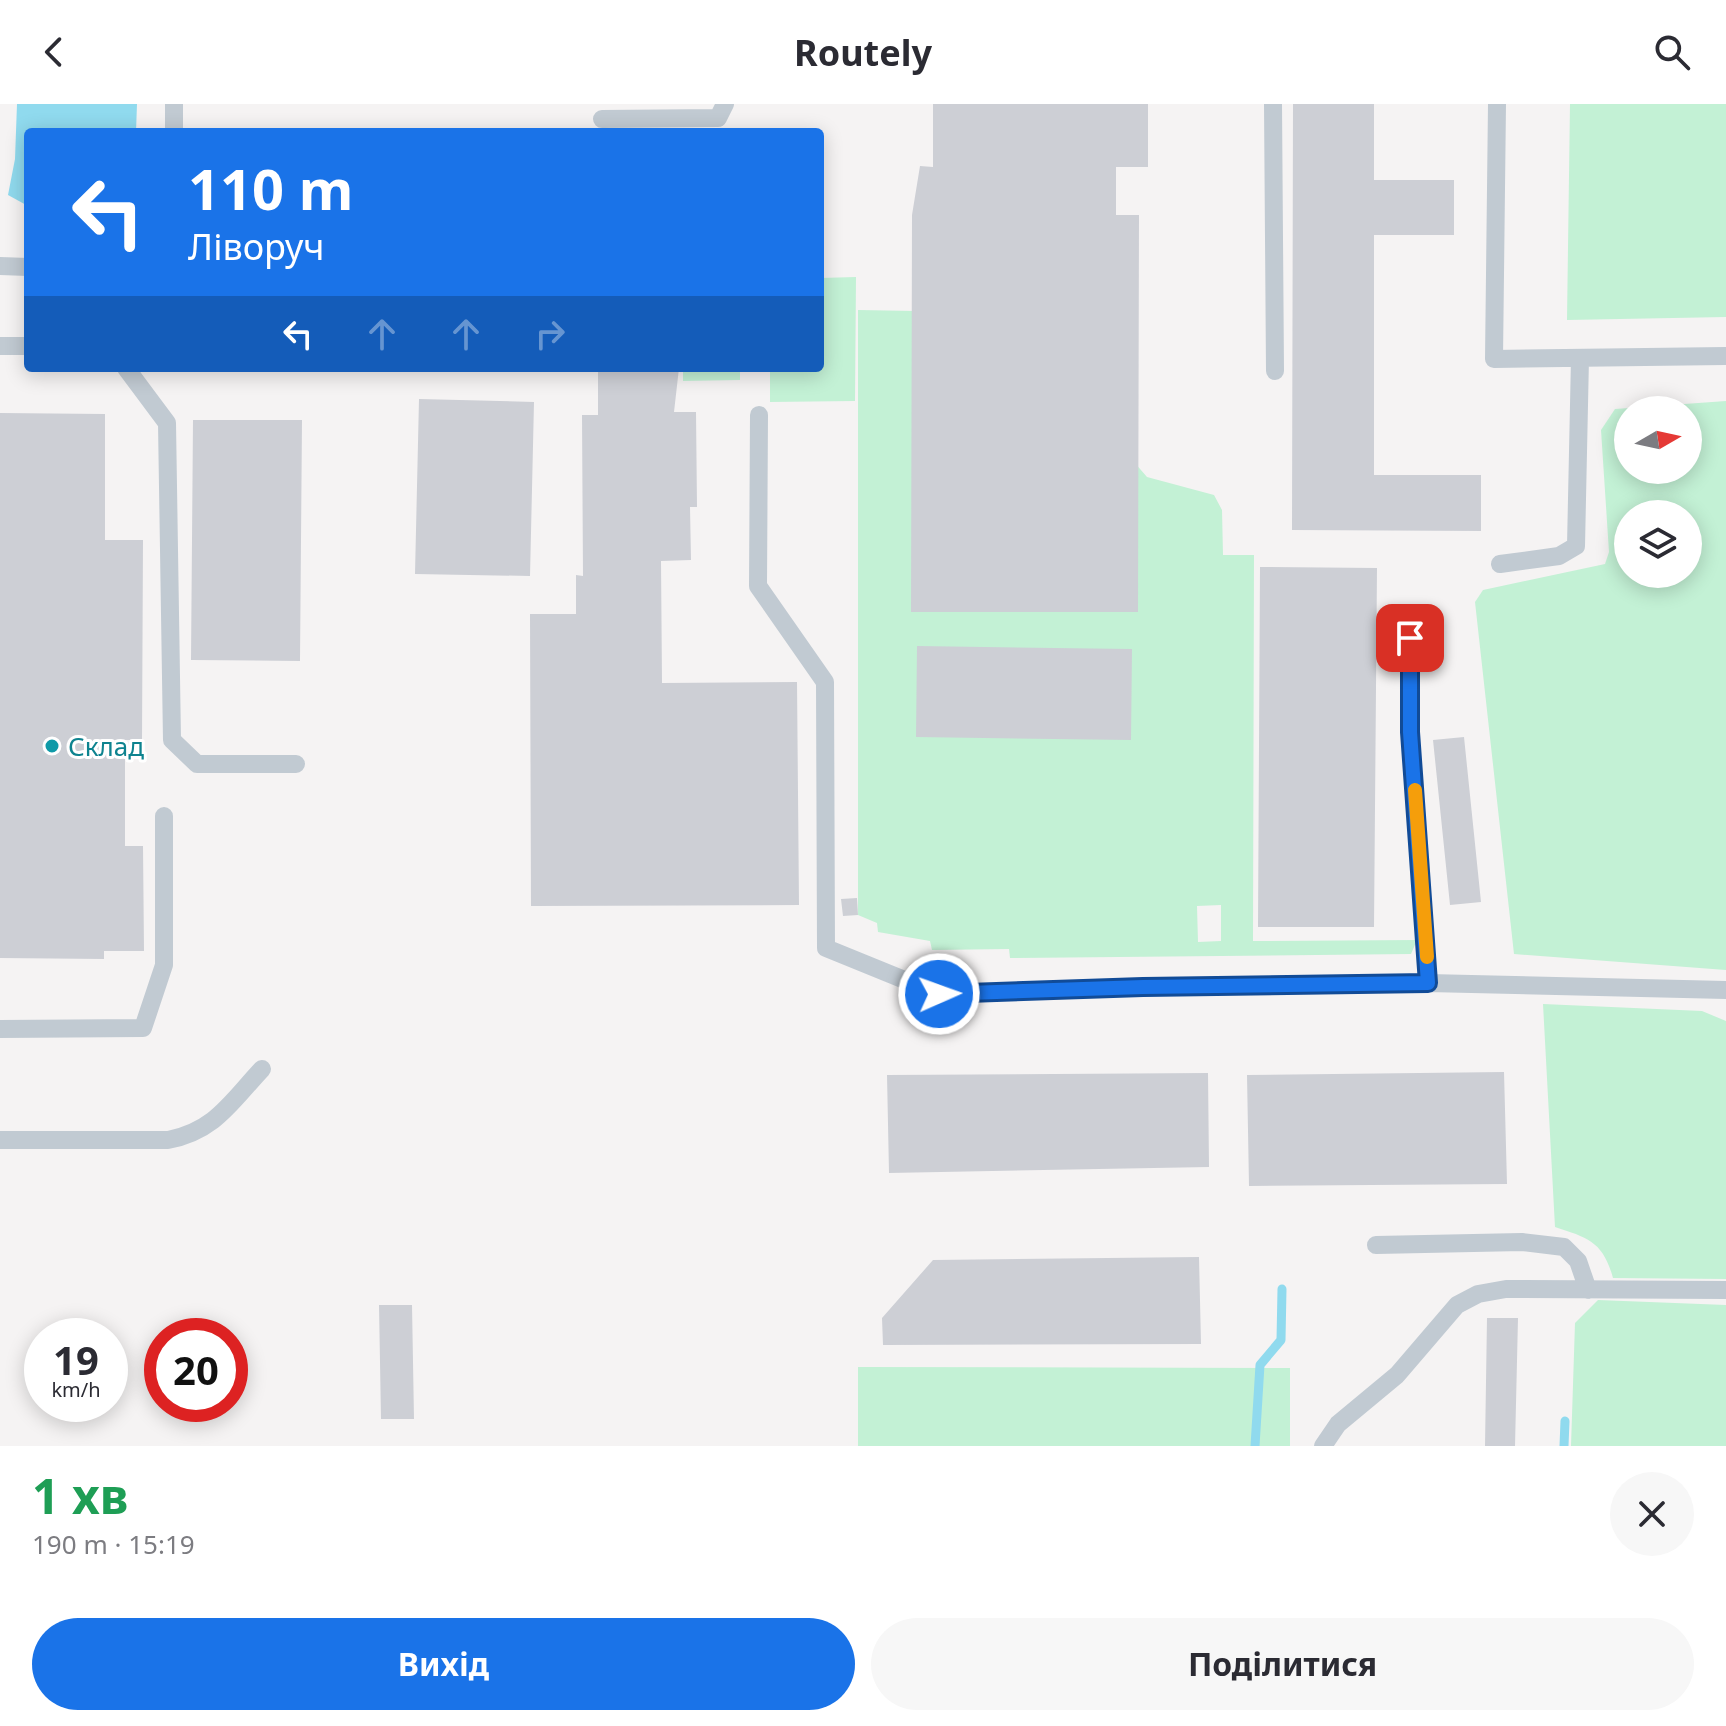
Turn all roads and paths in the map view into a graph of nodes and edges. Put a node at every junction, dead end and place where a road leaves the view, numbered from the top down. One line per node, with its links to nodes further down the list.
1 (174, 104): 6 (lane)
2 (725, 104): 5 (lane)
3 (1273, 104): 13 (lane)
4 (1497, 104): 12 (lane)
5 (602, 119)
6 (174, 128)
7 (0, 266): 8 (lane)
8 (24, 267)
9 (0, 346): 10 (lane)
10 (24, 346)
11 (1726, 356): 12 (lane)
12 (1580, 358): 16 (lane)
13 (1275, 371)
14 (129, 372): 18 (lane)
15 (759, 415): 20 (lane)
16 (1500, 564)
17 (1410, 638): 20 (lane)
18 (296, 764)
19 (164, 816): 22 (lane)
20 (1428, 983): 21 (lane)
21 (1726, 990)
22 (0, 1029)
23 (262, 1069): 24 (lane)
24 (0, 1140)
25 (1376, 1245): 26 (lane)
26 (1588, 1290): 27 (lane); 28 (lane)
27 (1726, 1290)
28 (1323, 1446)

